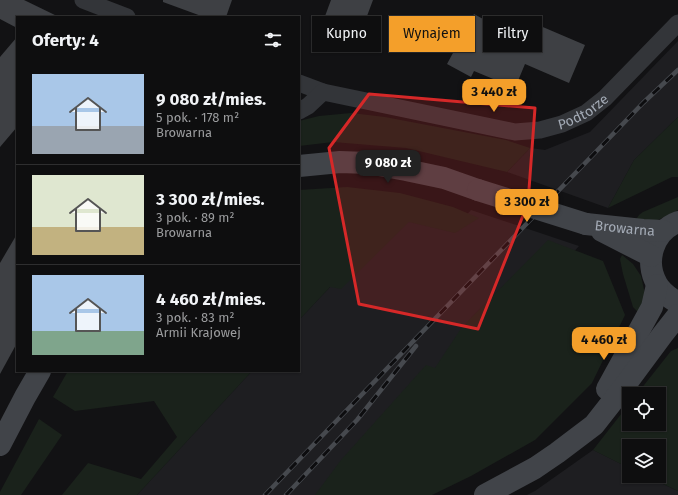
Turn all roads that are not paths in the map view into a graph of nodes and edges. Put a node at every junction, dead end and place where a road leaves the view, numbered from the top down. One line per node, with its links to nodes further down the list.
1 (83, 0): 2 (street)
2 (124, 16)
3 (678, 23): 5 (street, Podtorze)
4 (300, 83): 5 (street, Podtorze)
5 (323, 92): 6 (street)
6 (300, 110)
7 (300, 166): 8 (street, Browarna, bridge)
8 (586, 224): 9 (street, Browarna); 10 (street, Browarna)
9 (670, 226): 10 (street)
10 (651, 256): 11 (street)
11 (657, 285): 12 (street); 15 (street)
12 (678, 302)
13 (678, 315): 15 (street)
14 (39, 372): 16 (street)
15 (568, 444): 17 (street)
16 (0, 445)
17 (485, 495)

